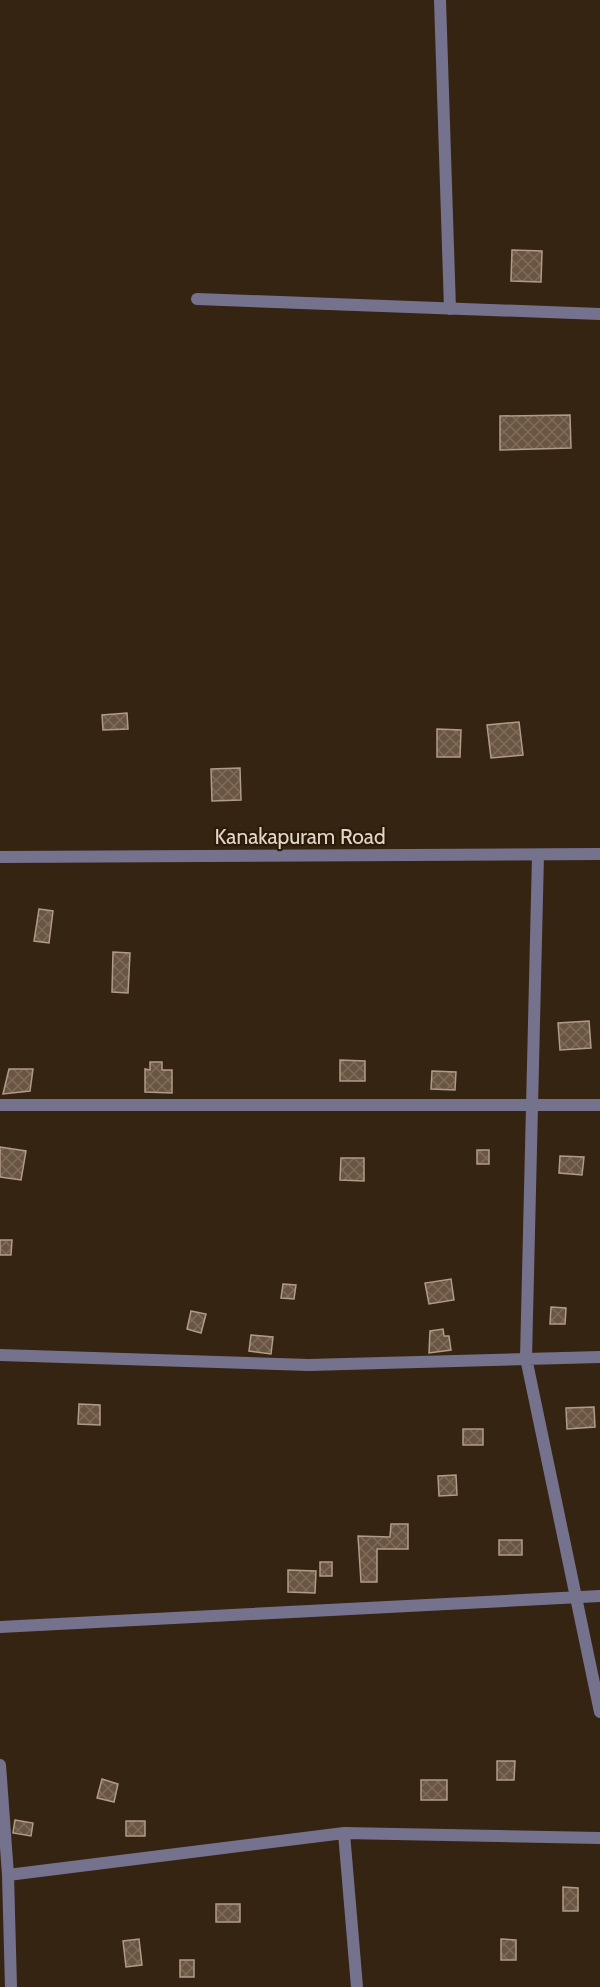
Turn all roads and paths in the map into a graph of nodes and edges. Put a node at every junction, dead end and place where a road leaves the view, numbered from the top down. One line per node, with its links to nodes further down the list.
1 (440, 0): 3 (street)
2 (197, 299): 3 (street)
3 (450, 309): 4 (street)
4 (600, 314)
5 (600, 854): 6 (street, Kanakapuram Road)
6 (538, 855): 7 (street, Kanakapuram Road); 8 (street)
7 (0, 857)
8 (534, 1104): 9 (street); 10 (street); 13 (street)
9 (0, 1105)
10 (600, 1105)
11 (0, 1355): 13 (street)
12 (600, 1357): 13 (street)
13 (526, 1358): 15 (street)
14 (600, 1596): 15 (street)
15 (574, 1599): 16 (street); 17 (street)
16 (0, 1627)
17 (600, 1712)
18 (0, 1765): 21 (street)
19 (344, 1833): 20 (street); 21 (street); 23 (street)
20 (600, 1838)
21 (8, 1875): 22 (street)
22 (11, 1987)
23 (357, 1987)

